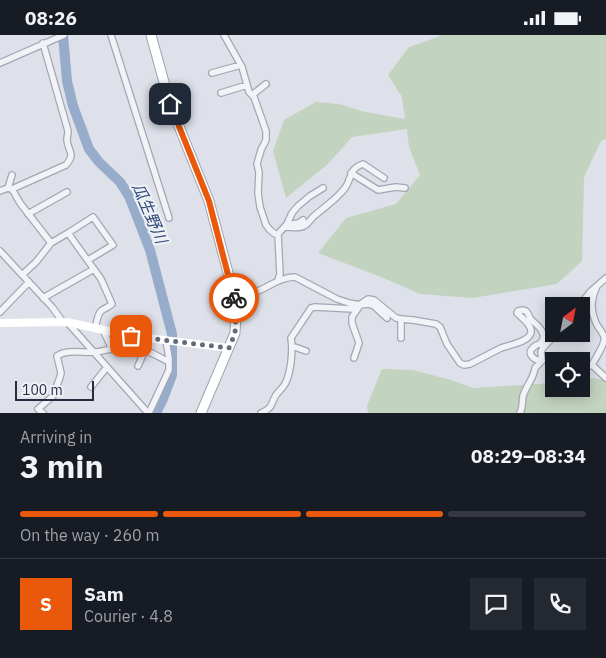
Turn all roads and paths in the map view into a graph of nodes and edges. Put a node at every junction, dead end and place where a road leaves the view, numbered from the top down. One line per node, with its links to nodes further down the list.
1 (111, 35): 22 (street)
2 (151, 35): 38 (main road)
3 (224, 35): 7 (street)
4 (61, 36): 5 (street)
5 (43, 43): 6 (street); 18 (street)
6 (0, 63)
7 (241, 65): 8 (street); 10 (street)
8 (212, 73)
9 (266, 84): 12 (street)
10 (247, 85): 11 (street); 12 (street)
11 (221, 93)
12 (252, 95): 26 (street)
13 (351, 173): 15 (street); 17 (street); 24 (street)
14 (12, 175): 18 (street)
15 (384, 178)
16 (323, 188): 24 (street)
17 (405, 188)
18 (10, 189): 19 (street); 21 (street)
19 (0, 191)
20 (67, 192): 21 (street)
21 (28, 214): 27 (street)
22 (169, 218)
23 (303, 220): 24 (street)
24 (286, 226): 26 (street)
25 (68, 233): 27 (street); 29 (street); 29 (street)
26 (278, 234): 33 (street)
27 (51, 243): 31 (street)
28 (0, 251): 31 (street)
29 (88, 260): 30 (street)
30 (94, 269): 37 (street); 45 (street)
31 (22, 275): 34 (street)
32 (606, 279): 35 (street)
33 (278, 281): 38 (street); 39 (street)
34 (29, 282): 37 (street); 40 (street)
35 (597, 286): 36 (street); 59 (street)
36 (586, 297)
37 (43, 298): 43 (street)
38 (235, 299): 51 (main road)
39 (360, 305): 41 (street); 42 (street); 50 (street); 56 (street)
40 (0, 312)
41 (387, 318)
42 (401, 319): 47 (street); 57 (street)
43 (65, 322): 44 (main road); 45 (main road); 55 (street)
44 (0, 323)
45 (99, 329): 46 (main road); 52 (street)
46 (143, 338): 48 (main road); 53 (street)
47 (401, 338)
48 (167, 341): 51 (main road); 58 (street)
49 (548, 343): 57 (street)
50 (292, 346): 54 (street); 67 (street)
51 (229, 348): 66 (main road)
52 (112, 349): 53 (street); 55 (street)
53 (143, 349): 58 (street); 60 (street)
54 (306, 351)
55 (94, 352): 61 (street); 64 (street)
56 (354, 358)
57 (542, 361): 68 (street)
58 (169, 362): 65 (street)
59 (592, 365): 62 (street)
60 (138, 366)
61 (107, 367): 63 (street); 65 (street)
62 (606, 378)
63 (91, 387)
64 (42, 413)
65 (148, 413)
66 (201, 413)
67 (261, 413)
68 (520, 413)

